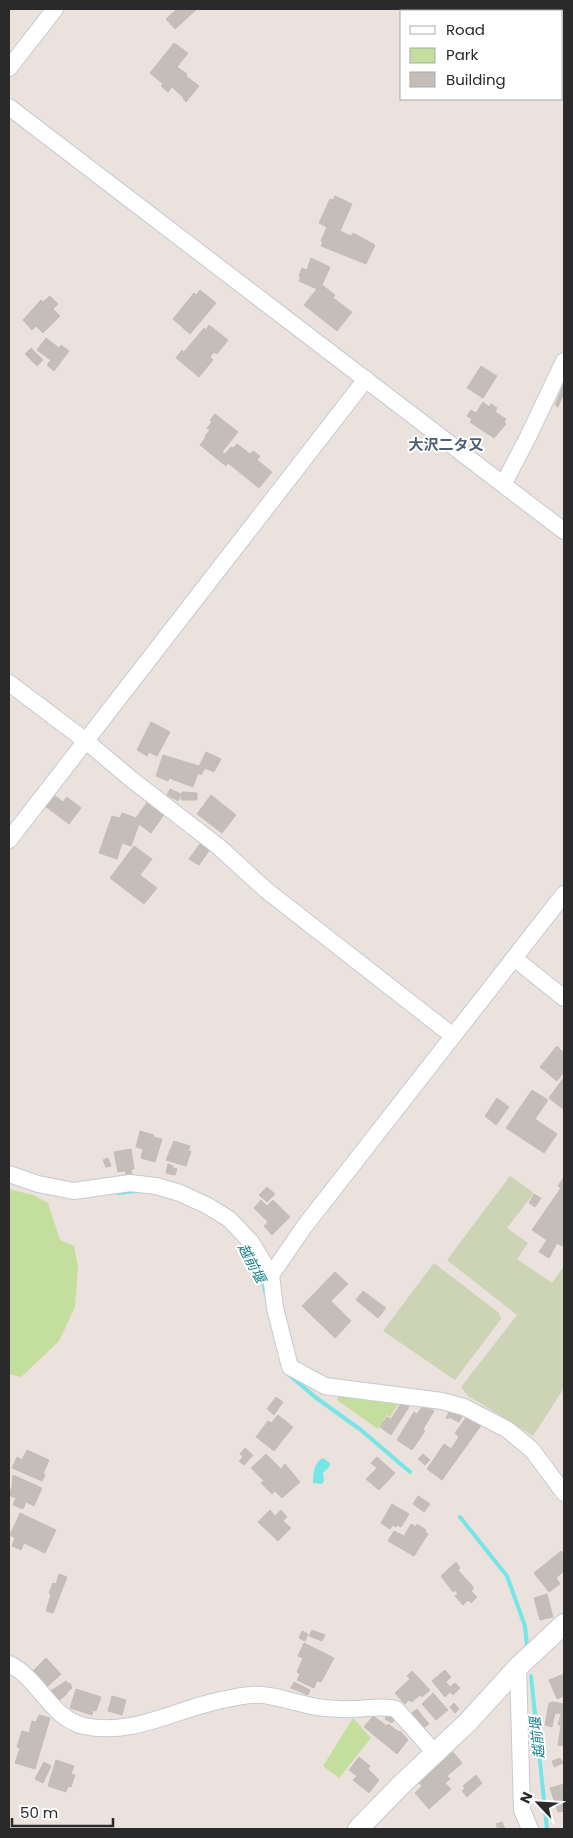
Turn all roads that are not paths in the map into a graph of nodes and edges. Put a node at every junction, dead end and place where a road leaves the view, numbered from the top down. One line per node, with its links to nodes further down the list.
1 (56, 9): 2 (street)
2 (9, 68)
3 (9, 107): 5 (street)
4 (564, 362): 6 (street)
5 (366, 379): 6 (street); 9 (street)
6 (504, 483): 7 (street)
7 (564, 531)
8 (9, 683): 9 (street)
9 (86, 741): 10 (street); 14 (street)
10 (9, 840)
11 (564, 894): 12 (street)
12 (514, 958): 13 (street); 14 (street)
13 (564, 998)
14 (453, 1036): 16 (street)
15 (9, 1174): 16 (street)
16 (270, 1275): 17 (street)
17 (564, 1494)
18 (564, 1624): 20 (street)
19 (9, 1664): 21 (street)
20 (518, 1667): 21 (street); 23 (street)
21 (435, 1753): 22 (street)
22 (358, 1829)
23 (530, 1829)

